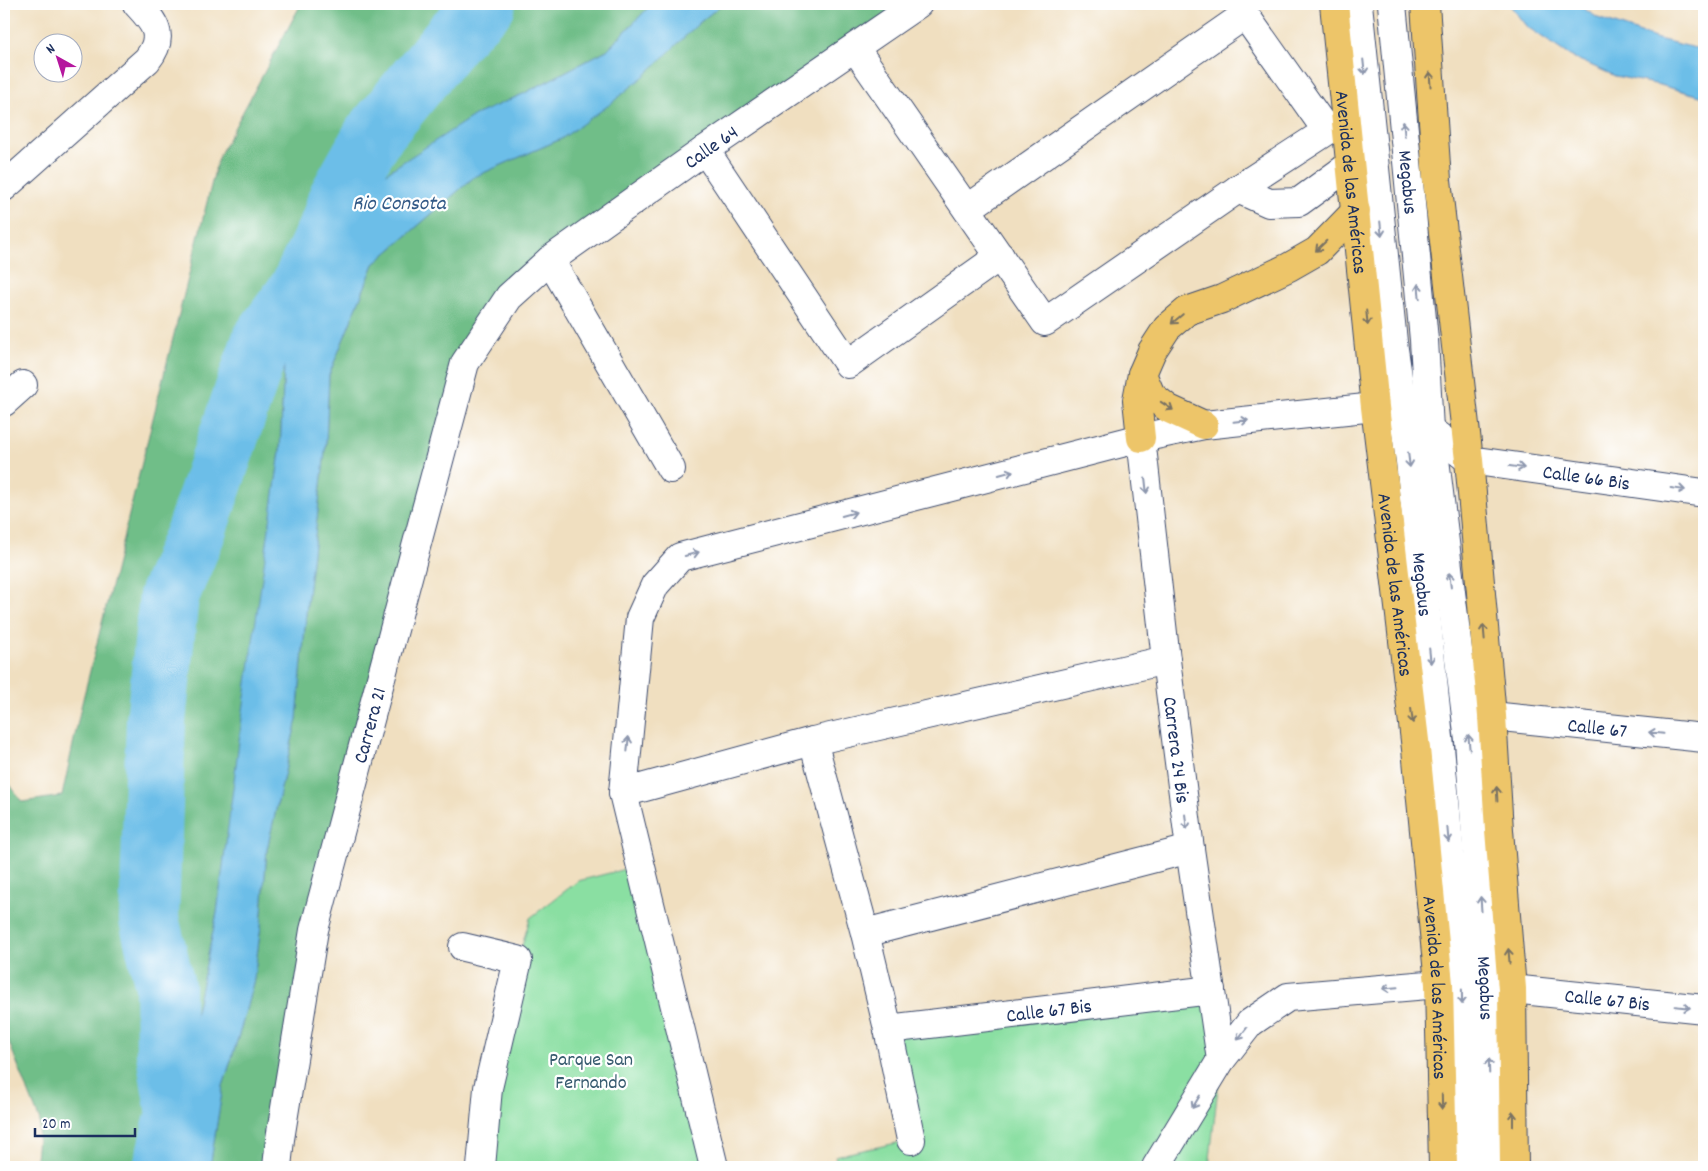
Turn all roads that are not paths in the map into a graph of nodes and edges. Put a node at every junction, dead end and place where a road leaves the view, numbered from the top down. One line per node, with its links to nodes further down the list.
1 (137, 4): 10 (street)
2 (918, 4): 7 (street, Calle 64)
3 (1334, 4): 9 (main road, Avenida de las Américas)
4 (1358, 4): 19 (street, Megabus, one-way to 19)
5 (1392, 4): 21 (street, Megabus, one-way to 5)
6 (1425, 4): 23 (main road, one-way to 6)
7 (854, 48): 8 (street, Calle 64); 12 (street)
8 (706, 150): 14 (street); 15 (street, Calle 64)
9 (1350, 165): 11 (street); 13 (main road, Avenida de las Américas)
10 (4, 187)
11 (1238, 189): 12 (street); 14 (street)
12 (967, 209): 14 (street)
13 (1356, 211): 17 (main road, one-way to 17); 18 (main road, Avenida de las Américas, one-way to 18)
14 (1000, 256)
15 (550, 260): 16 (street, Calle 64); 24 (street)
16 (508, 296): 41 (street, Carrera 21)
17 (1142, 374): 20 (main road, one-way to 20); 22 (main road)
18 (1375, 407): 19 (street); 20 (street, one-way to 18); 34 (main road, Avenida de las Américas, one-way to 34)
19 (1402, 414): 21 (street); 46 (street, Megabus, one-way to 46)
20 (1204, 425): 22 (street)
21 (1429, 429): 23 (street); 47 (street, Megabus, one-way to 21)
22 (1141, 438): 26 (street, Carrera 24 Bis, one-way to 26); 30 (street, one-way to 22)
23 (1469, 460): 25 (street, Calle 66 Bis, one-way to 25); 27 (main road, one-way to 23)
24 (672, 469)
25 (1704, 493)
26 (1166, 660): 29 (street); 31 (street, Carrera 24 Bis, one-way to 31)
27 (1492, 716): 28 (street, Calle 67, one-way to 27); 35 (main road, one-way to 27)
28 (1704, 738)
29 (813, 741): 30 (street); 32 (street)
30 (623, 793): 43 (street)
31 (1190, 849): 32 (street); 36 (street, Carrera 24 Bis)
32 (865, 934): 38 (street)
33 (463, 947): 42 (street)
34 (1439, 984): 39 (street, one-way to 39); 45 (main road, Avenida de las Américas, one-way to 45)
35 (1512, 989): 37 (street, Calle 67 Bis, one-way to 37); 48 (main road, one-way to 35)
36 (1211, 990): 38 (street, Calle 67 Bis); 39 (street, Carrera 24 Bis)
37 (1704, 1009)
38 (888, 1029): 40 (street)
39 (1221, 1060): 44 (street, one-way to 44)
40 (912, 1140)
41 (277, 1167)
42 (481, 1167)
43 (714, 1167)
44 (1156, 1167)
45 (1443, 1167)
46 (1466, 1167)
47 (1491, 1167)
48 (1514, 1167)

